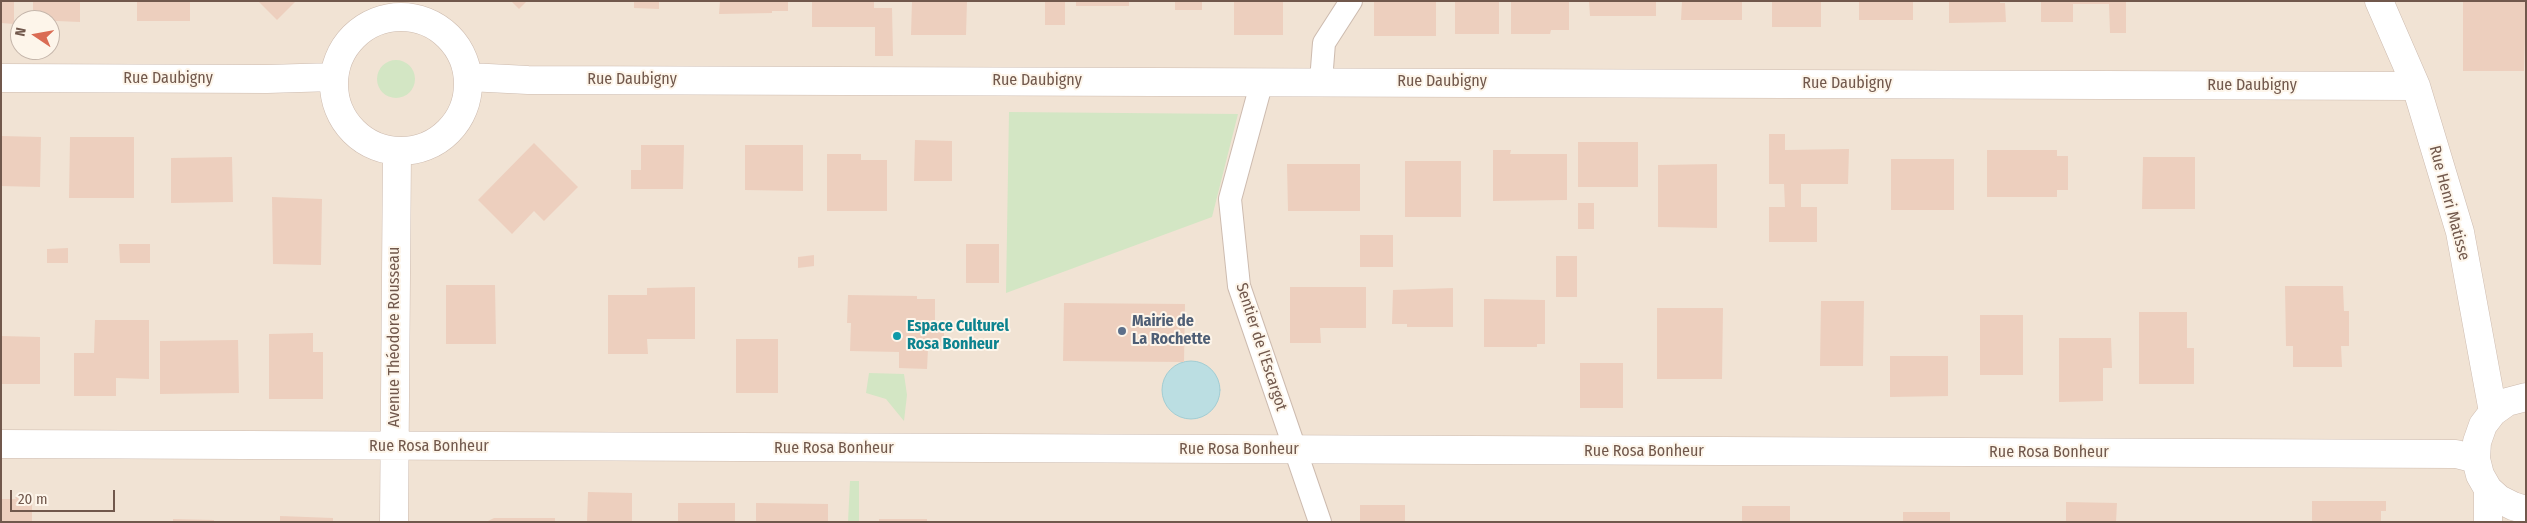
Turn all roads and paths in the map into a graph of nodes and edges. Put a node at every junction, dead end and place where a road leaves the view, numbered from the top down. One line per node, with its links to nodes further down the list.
1 (1351, 1): 8 (street)
2 (2379, 1): 9 (street, Rue Henri Matisse)
3 (402, 9): 4 (street); 6 (street)
4 (334, 77): 5 (street, Rue Daubigny); 10 (street)
5 (1, 78)
6 (468, 78): 7 (street, Rue Daubigny); 10 (street)
7 (1262, 81): 8 (street, Rue Daubigny); 15 (street, Sentier de l'Escargot)
8 (1321, 81): 9 (street, Rue Daubigny)
9 (2416, 86): 12 (street, Rue Henri Matisse)
10 (397, 152): 14 (street, Avenue Théodore Rousseau)
11 (2526, 397): 12 (street)
12 (2493, 412): 16 (street)
13 (1, 444): 14 (street, Rue Rosa Bonheur)
14 (394, 448): 15 (street, Rue Rosa Bonheur); 19 (street, Avenue Théodore Rousseau)
15 (1295, 450): 16 (street, Rue Rosa Bonheur); 20 (street, Sentier de l'Escargot)
16 (2476, 459): 17 (street)
17 (2488, 488): 18 (street); 21 (street)
18 (2526, 510)
19 (394, 522)
20 (1320, 522)
21 (2488, 522)

